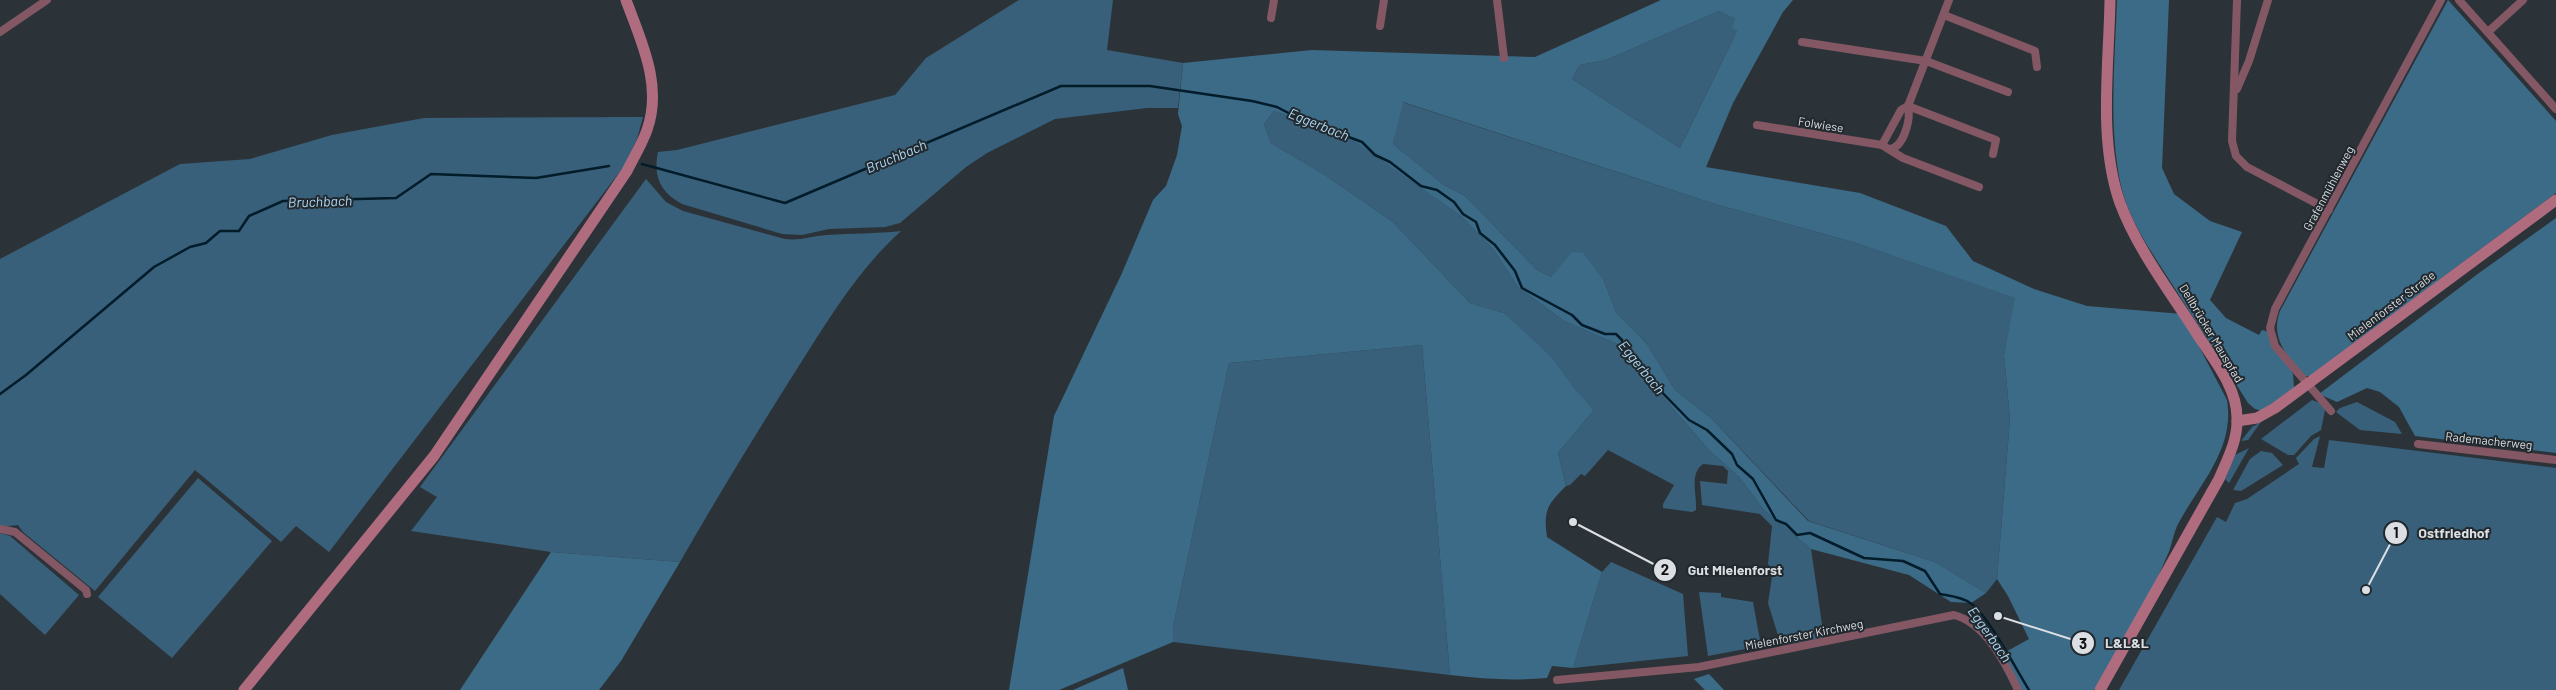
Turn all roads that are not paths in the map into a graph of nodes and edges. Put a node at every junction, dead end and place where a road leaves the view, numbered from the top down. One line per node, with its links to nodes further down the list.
1 (47, 0): 16 (street)
2 (626, 0): 41 (main road)
3 (1274, 0): 14 (street)
4 (1384, 0): 15 (street)
5 (1497, 0): 19 (street)
6 (1949, 0): 13 (street)
7 (2110, 0): 35 (main road, Dellbrücker Mauspfad)
8 (2237, 0): 23 (street)
9 (2268, 0): 23 (street)
10 (2441, 0): 32 (street, Grafenmühlenweg)
11 (2459, 0): 17 (street)
12 (2523, 0): 17 (street)
13 (1944, 15): 20 (street); 21 (street)
14 (1271, 18)
15 (1380, 26)
16 (0, 32)
17 (2488, 32): 25 (street)
18 (1802, 42): 20 (street)
19 (1504, 58)
20 (1926, 61): 22 (street); 24 (street)
21 (2037, 67)
22 (2008, 92)
23 (2235, 93): 32 (street)
24 (1908, 106): 27 (street); 28 (street); 29 (street)
25 (2556, 109)
26 (1757, 125): 27 (street, Folwiese)
27 (1882, 145): 28 (street, Folwiese)
28 (1890, 149): 30 (street, Folwiese)
29 (1993, 154)
30 (1979, 187)
31 (2556, 200): 33 (main road, Mielenforster Straße)
32 (2329, 210): 33 (street, Grafenmühlenweg)
33 (2307, 384): 34 (street); 35 (main road, Mielenforster Straße)
34 (2331, 411)
35 (2237, 421): 43 (main road, Dellbrücker Mauspfad)
36 (2418, 444): 37 (street, Rademacherweg)
37 (2556, 460)
38 (0, 529): 39 (street)
39 (88, 594)
40 (1557, 680): 42 (street, Mielenforster Kirchweg)
41 (244, 690)
42 (2018, 690)
43 (2100, 690)

